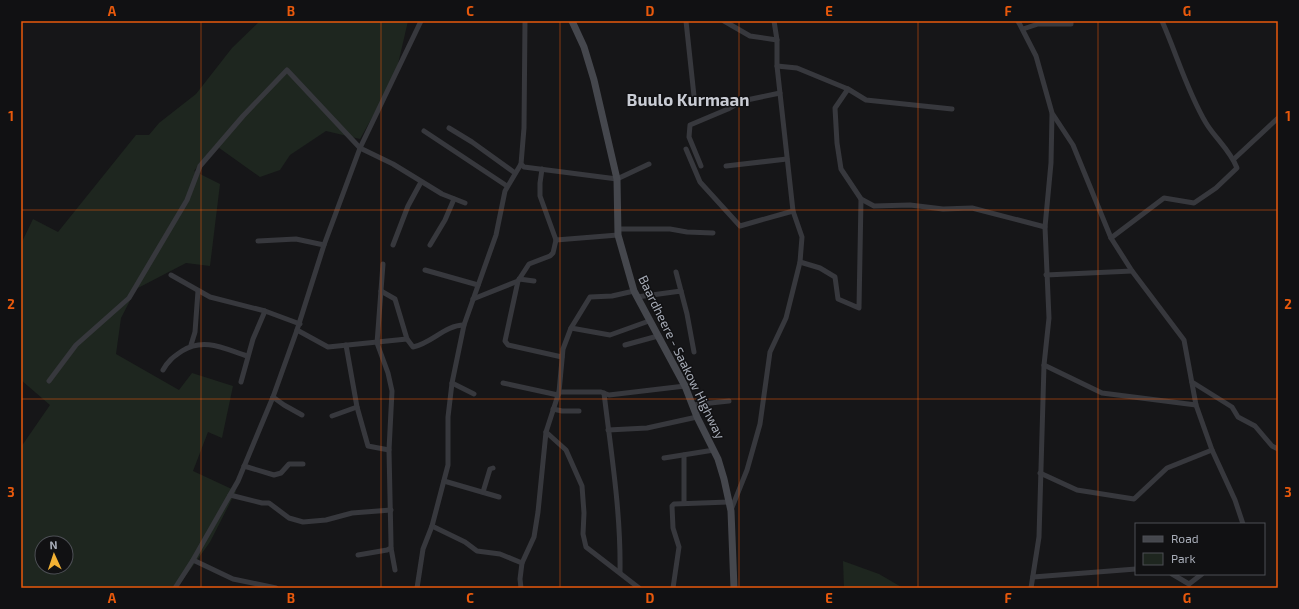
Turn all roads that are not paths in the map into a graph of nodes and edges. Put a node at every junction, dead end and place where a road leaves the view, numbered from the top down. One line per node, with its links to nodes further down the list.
1 (421, 21): 21 (street)
2 (525, 21): 25 (street)
3 (572, 21): 31 (main road, Baardheere - Saakow Highway)
4 (686, 21): 15 (street)
5 (724, 21): 11 (street)
6 (774, 21): 11 (street)
7 (1018, 21): 10 (street)
8 (1071, 21): 10 (street)
9 (1162, 21): 24 (street)
10 (1023, 28): 17 (street)
11 (777, 40): 12 (street)
12 (777, 66): 13 (street); 14 (street)
13 (848, 89): 16 (street); 35 (street)
14 (780, 93): 23 (street); 27 (street)
15 (694, 96)
16 (952, 109)
17 (1052, 112): 38 (street); 41 (street)
18 (1278, 118): 24 (street)
19 (449, 128): 30 (street)
20 (424, 131): 33 (street)
21 (360, 148): 32 (street); 44 (street); 79 (street)
22 (686, 149): 37 (street)
23 (787, 159): 28 (street); 37 (street)
24 (1234, 160): 41 (street)
25 (521, 164): 29 (street); 30 (street)
26 (649, 164): 31 (street)
27 (701, 166)
28 (726, 166)
29 (542, 169): 31 (street); 42 (street)
30 (515, 173): 33 (street)
31 (617, 179): 39 (main road, Baardheere - Saakow Highway)
32 (421, 182): 34 (street); 45 (street)
33 (507, 186): 56 (street)
34 (454, 199): 36 (street); 46 (street)
35 (861, 199): 38 (street); 47 (street)
36 (465, 203)
37 (793, 211): 47 (street)
38 (1045, 227): 53 (street)
39 (618, 232): 40 (street); 42 (street); 60 (main road, Baardheere - Saakow Highway)
40 (713, 233)
41 (1111, 238): 50 (street)
42 (556, 240): 54 (street)
43 (258, 241): 44 (street)
44 (324, 245): 64 (street)
45 (393, 245)
46 (430, 245)
47 (800, 262): 117 (street)
48 (383, 264): 58 (street)
49 (425, 270): 56 (street)
50 (1132, 271): 53 (street); 81 (street)
51 (676, 272): 59 (street)
52 (171, 275): 57 (street)
53 (1046, 275): 77 (street)
54 (518, 280): 55 (street); 61 (street); 76 (street)
55 (534, 281)
56 (478, 285): 61 (street)
57 (198, 291): 62 (street); 71 (street)
58 (381, 291): 69 (street); 70 (street)
59 (680, 291): 60 (street); 74 (street)
60 (635, 294): 63 (main road, Baardheere - Saakow Highway); 66 (street)
61 (473, 299): 65 (street)
62 (265, 311): 64 (street); 75 (street)
63 (649, 321): 66 (street); 68 (main road, Baardheere - Saakow Highway)
64 (300, 324): 67 (street)
65 (464, 325): 69 (street); 82 (street)
66 (571, 328): 76 (street)
67 (298, 330): 73 (street); 88 (street)
68 (658, 336): 72 (street); 84 (main road, Baardheere - Saakow Highway)
69 (407, 340): 70 (street)
70 (377, 343): 73 (street); 101 (street)
71 (191, 345): 75 (street); 78 (street)
72 (626, 345)
73 (346, 346): 92 (street)
74 (694, 352)
75 (247, 356): 80 (street)
76 (562, 358): 85 (street)
77 (1044, 365): 91 (street); 109 (street)
78 (163, 370)
79 (49, 381)
80 (241, 382)
81 (1192, 382): 91 (street); 100 (street)
82 (452, 383): 87 (street); 110 (street)
83 (503, 383): 85 (street)
84 (685, 386): 86 (street); 90 (main road, Baardheere - Saakow Highway)
85 (558, 393): 86 (street); 93 (street)
86 (604, 393): 98 (street)
87 (474, 394)
88 (273, 397): 95 (street); 107 (street)
89 (729, 401): 90 (street)
90 (692, 405): 97 (main road, Baardheere - Saakow Highway)
91 (1196, 405): 103 (street)
92 (357, 407): 96 (street); 101 (street)
93 (553, 409): 94 (street); 99 (street)
94 (579, 411)
95 (302, 415)
96 (332, 416)
97 (697, 417): 98 (street); 102 (main road, Baardheere - Saakow Highway)
98 (608, 430): 126 (street)
99 (546, 432): 123 (street); 126 (street)
100 (1278, 449)
101 (389, 450): 116 (street)
102 (714, 450): 104 (street); 114 (main road, Baardheere - Saakow Highway)
103 (1212, 450): 109 (street); 118 (street)
104 (684, 455): 105 (street); 115 (street)
105 (664, 458)
106 (303, 464): 107 (street)
107 (244, 466): 112 (street)
108 (493, 468): 111 (street)
109 (1040, 473): 129 (street)
110 (444, 481): 111 (street); 119 (street)
111 (483, 492): 113 (street)
112 (230, 495): 116 (street); 122 (street)
113 (499, 497)
114 (729, 502): 115 (street); 117 (main road, Baardheere - Saakow Highway)
115 (684, 503): 135 (street)
116 (391, 510): 120 (street)
117 (731, 511): 136 (main road, Baardheere - Saakow Highway)
118 (1243, 523)
119 (432, 526): 123 (street); 133 (street)
120 (391, 548): 121 (street); 125 (street)
121 (358, 555)
122 (193, 560): 131 (street); 132 (street)
123 (522, 563): 134 (street)
124 (1135, 569): 129 (street)
125 (395, 570)
126 (620, 572): 130 (street)
127 (1174, 575): 128 (street)
128 (1201, 575)
129 (1033, 577): 137 (street)
130 (636, 587)
131 (175, 588)
132 (276, 588)
133 (417, 588)
134 (521, 588)
135 (674, 588)
136 (734, 588)
137 (1031, 588)

